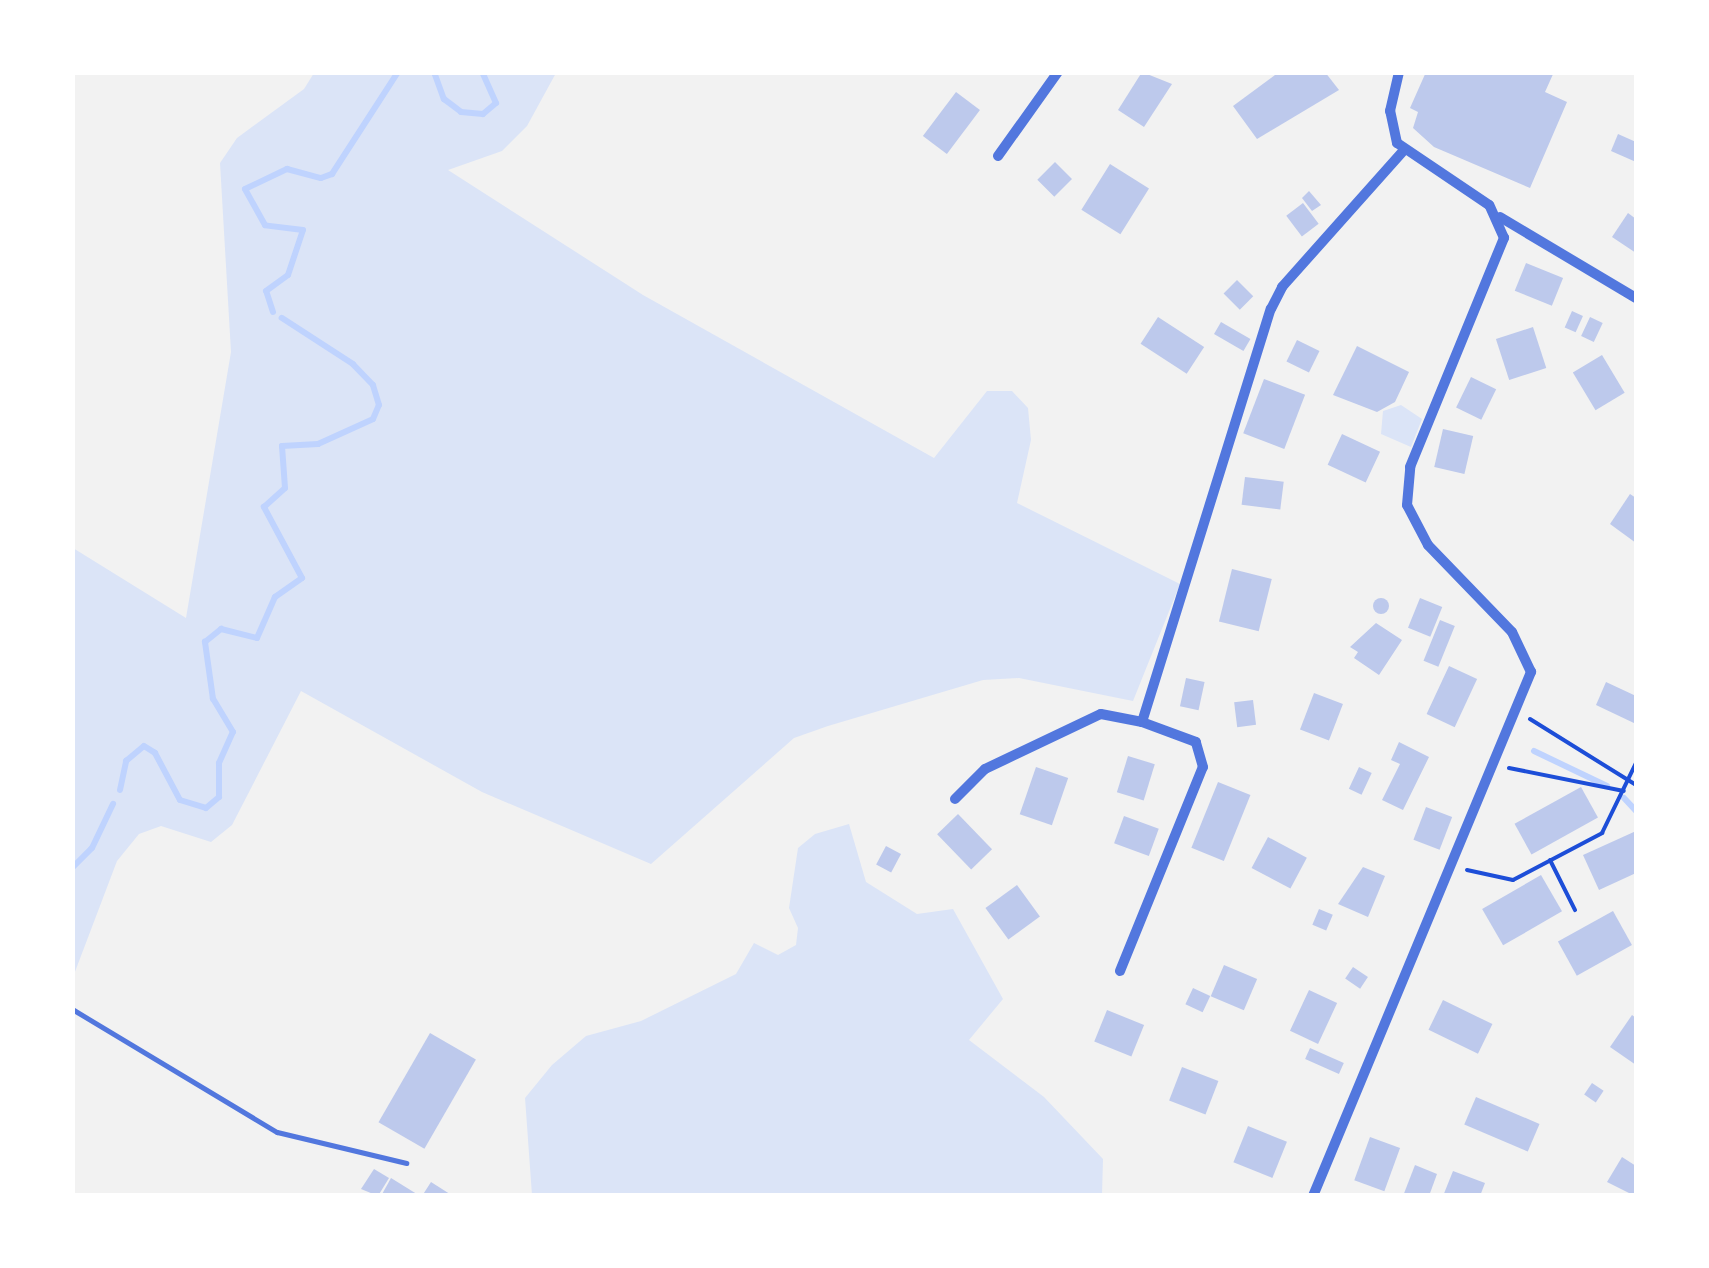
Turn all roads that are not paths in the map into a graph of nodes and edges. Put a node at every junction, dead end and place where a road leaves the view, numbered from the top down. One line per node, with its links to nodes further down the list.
1 (1058, 72): 4 (street)
2 (1399, 72): 3 (street)
3 (1404, 150): 5 (street); 7 (street)
4 (998, 156)
5 (1500, 216): 6 (street); 12 (street)
6 (1636, 298)
7 (1142, 722): 8 (street); 9 (street)
8 (955, 799)
9 (1120, 971)
10 (72, 1009): 11 (lane)
11 (406, 1163)
12 (1312, 1196)

